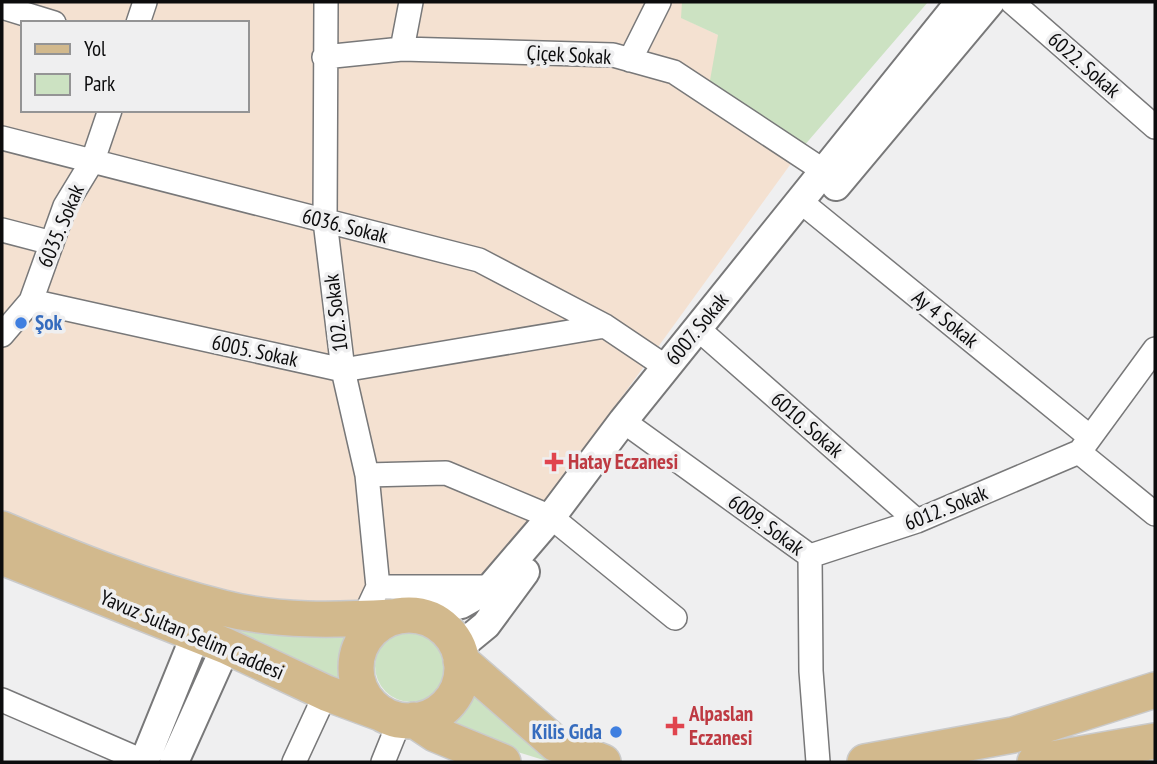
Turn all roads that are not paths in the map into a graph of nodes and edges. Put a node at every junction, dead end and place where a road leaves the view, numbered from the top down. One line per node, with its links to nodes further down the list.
1 (145, 2): 10 (street)
2 (326, 2): 12 (street, 102. Sokak)
3 (411, 2): 11 (street)
4 (659, 2): 13 (street)
5 (960, 2): 18 (street, 6007. Sokak)
6 (990, 2): 19 (street, 6007. Sokak)
7 (1012, 2): 15 (street, 6022. Sokak)
8 (6, 6): 9 (street)
9 (48, 21)
10 (139, 21)
11 (402, 49): 12 (street, Çiçek Sokak); 13 (street, Çiçek Sokak)
12 (324, 57): 20 (street, 102. Sokak)
13 (630, 60): 18 (street, Çiçek Sokak)
14 (109, 112): 17 (street, 6035. Sokak)
15 (1155, 127)
16 (2, 138): 17 (street, 6036. Sokak)
17 (93, 160): 20 (street, 6036. Sokak); 22 (street, 6035. Sokak)
18 (824, 171): 19 (street, 6007. Sokak)
19 (807, 206): 26 (street, 6007. Sokak); 31 (street, Ay 4 Sokak)
20 (325, 221): 24 (street, 6036. Sokak); 29 (street, 102. Sokak)
21 (2, 230): 22 (street)
22 (52, 243): 23 (street, 6035. Sokak)
23 (31, 301): 25 (street, 6035. Sokak); 29 (street, 6005. Sokak)
24 (605, 326): 28 (street, 6036. Sokak); 29 (street, 6005. Sokak)
25 (5, 328)
26 (704, 334): 28 (street, 6007. Sokak); 30 (street, 6007. Sokak); 35 (street, 6010. Sokak)
27 (1155, 349): 31 (street)
28 (666, 368): 30 (street, 6007. Sokak)
29 (342, 370): 32 (street, 102. Sokak)
30 (629, 426): 34 (street, 6007. Sokak); 37 (street, 6009. Sokak)
31 (1085, 445): 33 (street, Ay 4 Sokak); 35 (street, 6012. Sokak)
32 (367, 475): 34 (street); 40 (street, 102. Sokak)
33 (1155, 514)
34 (556, 521): 39 (street, 6007. Sokak); 41 (street); 43 (street, 6007. Sokak)
35 (917, 521): 37 (street, 6012. Sokak)
36 (2, 529): 40 (main road, Yavuz Sultan Selim Caddesi)
37 (810, 556): 55 (street, 6009. Sokak)
38 (2, 557): 42 (main road, Yavuz Sultan Selim Caddesi)
39 (491, 587): 40 (street); 40 (street, 6007. Sokak)
40 (385, 609): 43 (main road, Yavuz Sultan Selim Caddesi); 47 (main road, Yavuz Sultan Selim Caddesi)
41 (675, 618)
42 (211, 640): 45 (main road, Yavuz Sultan Selim Caddesi); 50 (street); 51 (street)
43 (459, 655): 47 (main road); 54 (main road, Yavuz Sultan Selim Caddesi)
44 (1155, 690): 56 (main road)
45 (326, 694): 47 (main road, Yavuz Sultan Selim Caddesi); 52 (street)
46 (2, 699): 50 (street)
47 (399, 718): 49 (main road, Yavuz Sultan Selim Caddesi); 53 (street)
48 (1155, 741): 57 (main road)
49 (489, 760)
50 (145, 762)
51 (174, 762)
52 (294, 762)
53 (383, 762)
54 (603, 762)
55 (818, 762)
56 (865, 762)
57 (1035, 762)

